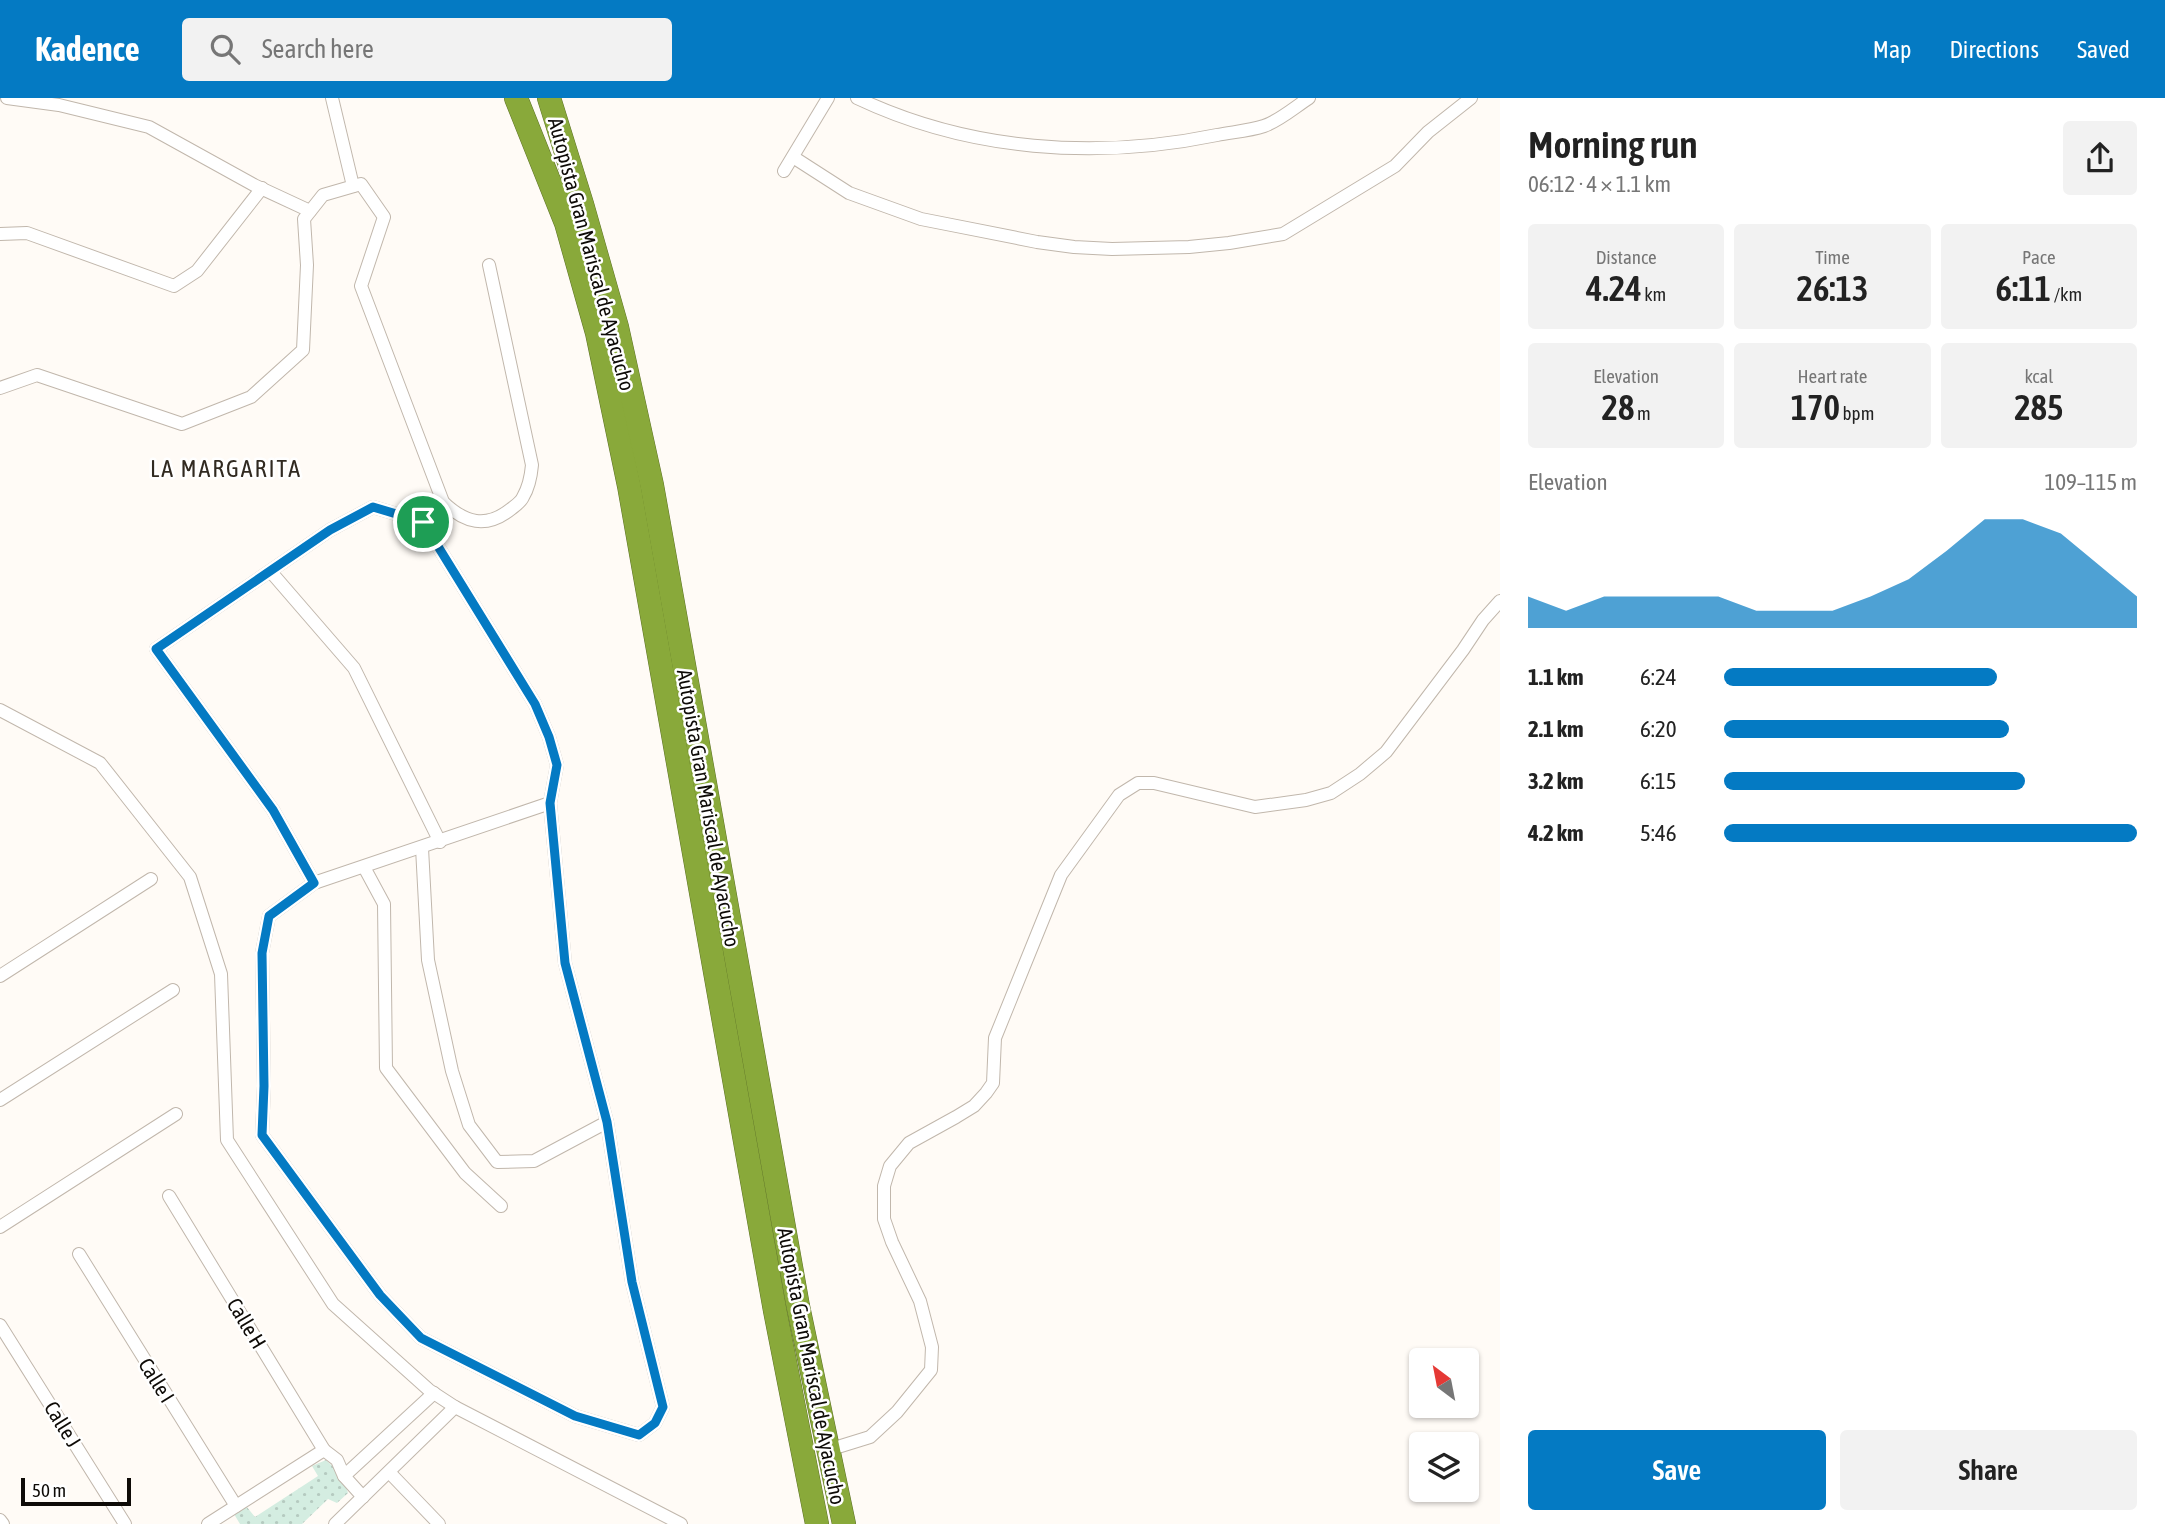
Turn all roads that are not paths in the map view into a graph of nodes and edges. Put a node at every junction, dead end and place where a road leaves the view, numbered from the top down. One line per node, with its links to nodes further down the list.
1 (7, 98): 12 (street)
2 (332, 98): 11 (street)
3 (549, 98): 41 (highway, Autopista Gran Mariscal de Ayacucho)
4 (828, 98): 9 (street)
5 (857, 98): 6 (street)
6 (1309, 98)
7 (1471, 98): 9 (street)
8 (519, 103): 51 (highway, Autopista Gran Mariscal de Ayacucho)
9 (793, 157): 10 (street)
10 (784, 172)
11 (353, 186): 13 (street); 17 (street)
12 (262, 188): 13 (street); 14 (street)
13 (310, 212): 16 (street)
14 (0, 234)
15 (489, 265): 17 (street)
16 (0, 388)
17 (443, 502): 18 (street)
18 (423, 522): 19 (street); 22 (street)
19 (271, 572): 23 (street); 27 (street)
20 (1500, 601): 41 (street)
21 (0, 710): 38 (street)
22 (550, 803): 23 (street); 32 (street)
23 (440, 842): 24 (street)
24 (422, 848): 25 (street); 32 (street)
25 (364, 867): 27 (street); 34 (street)
26 (151, 879): 28 (street)
27 (314, 883): 32 (street)
28 (0, 976)
29 (173, 990): 30 (street)
30 (0, 1100)
31 (176, 1114): 35 (street)
32 (607, 1122)
33 (169, 1196): 40 (street, Calle H)
34 (501, 1206)
35 (0, 1227)
36 (79, 1254): 45 (street, Calle I)
37 (0, 1325): 46 (street, Calle J)
38 (434, 1393): 39 (street); 43 (street)
39 (455, 1407): 42 (street); 50 (street)
40 (324, 1450): 43 (street, Calle H); 45 (street)
41 (828, 1450): 52 (highway, Autopista Gran Mariscal de Ayacucho)
42 (389, 1472): 44 (street); 49 (street)
43 (344, 1476): 44 (street, Calle H)
44 (363, 1497): 48 (street)
45 (236, 1506): 47 (street)
46 (125, 1524)
47 (208, 1524)
48 (335, 1524)
49 (439, 1524)
50 (681, 1524)
51 (817, 1524)
52 (844, 1524)

